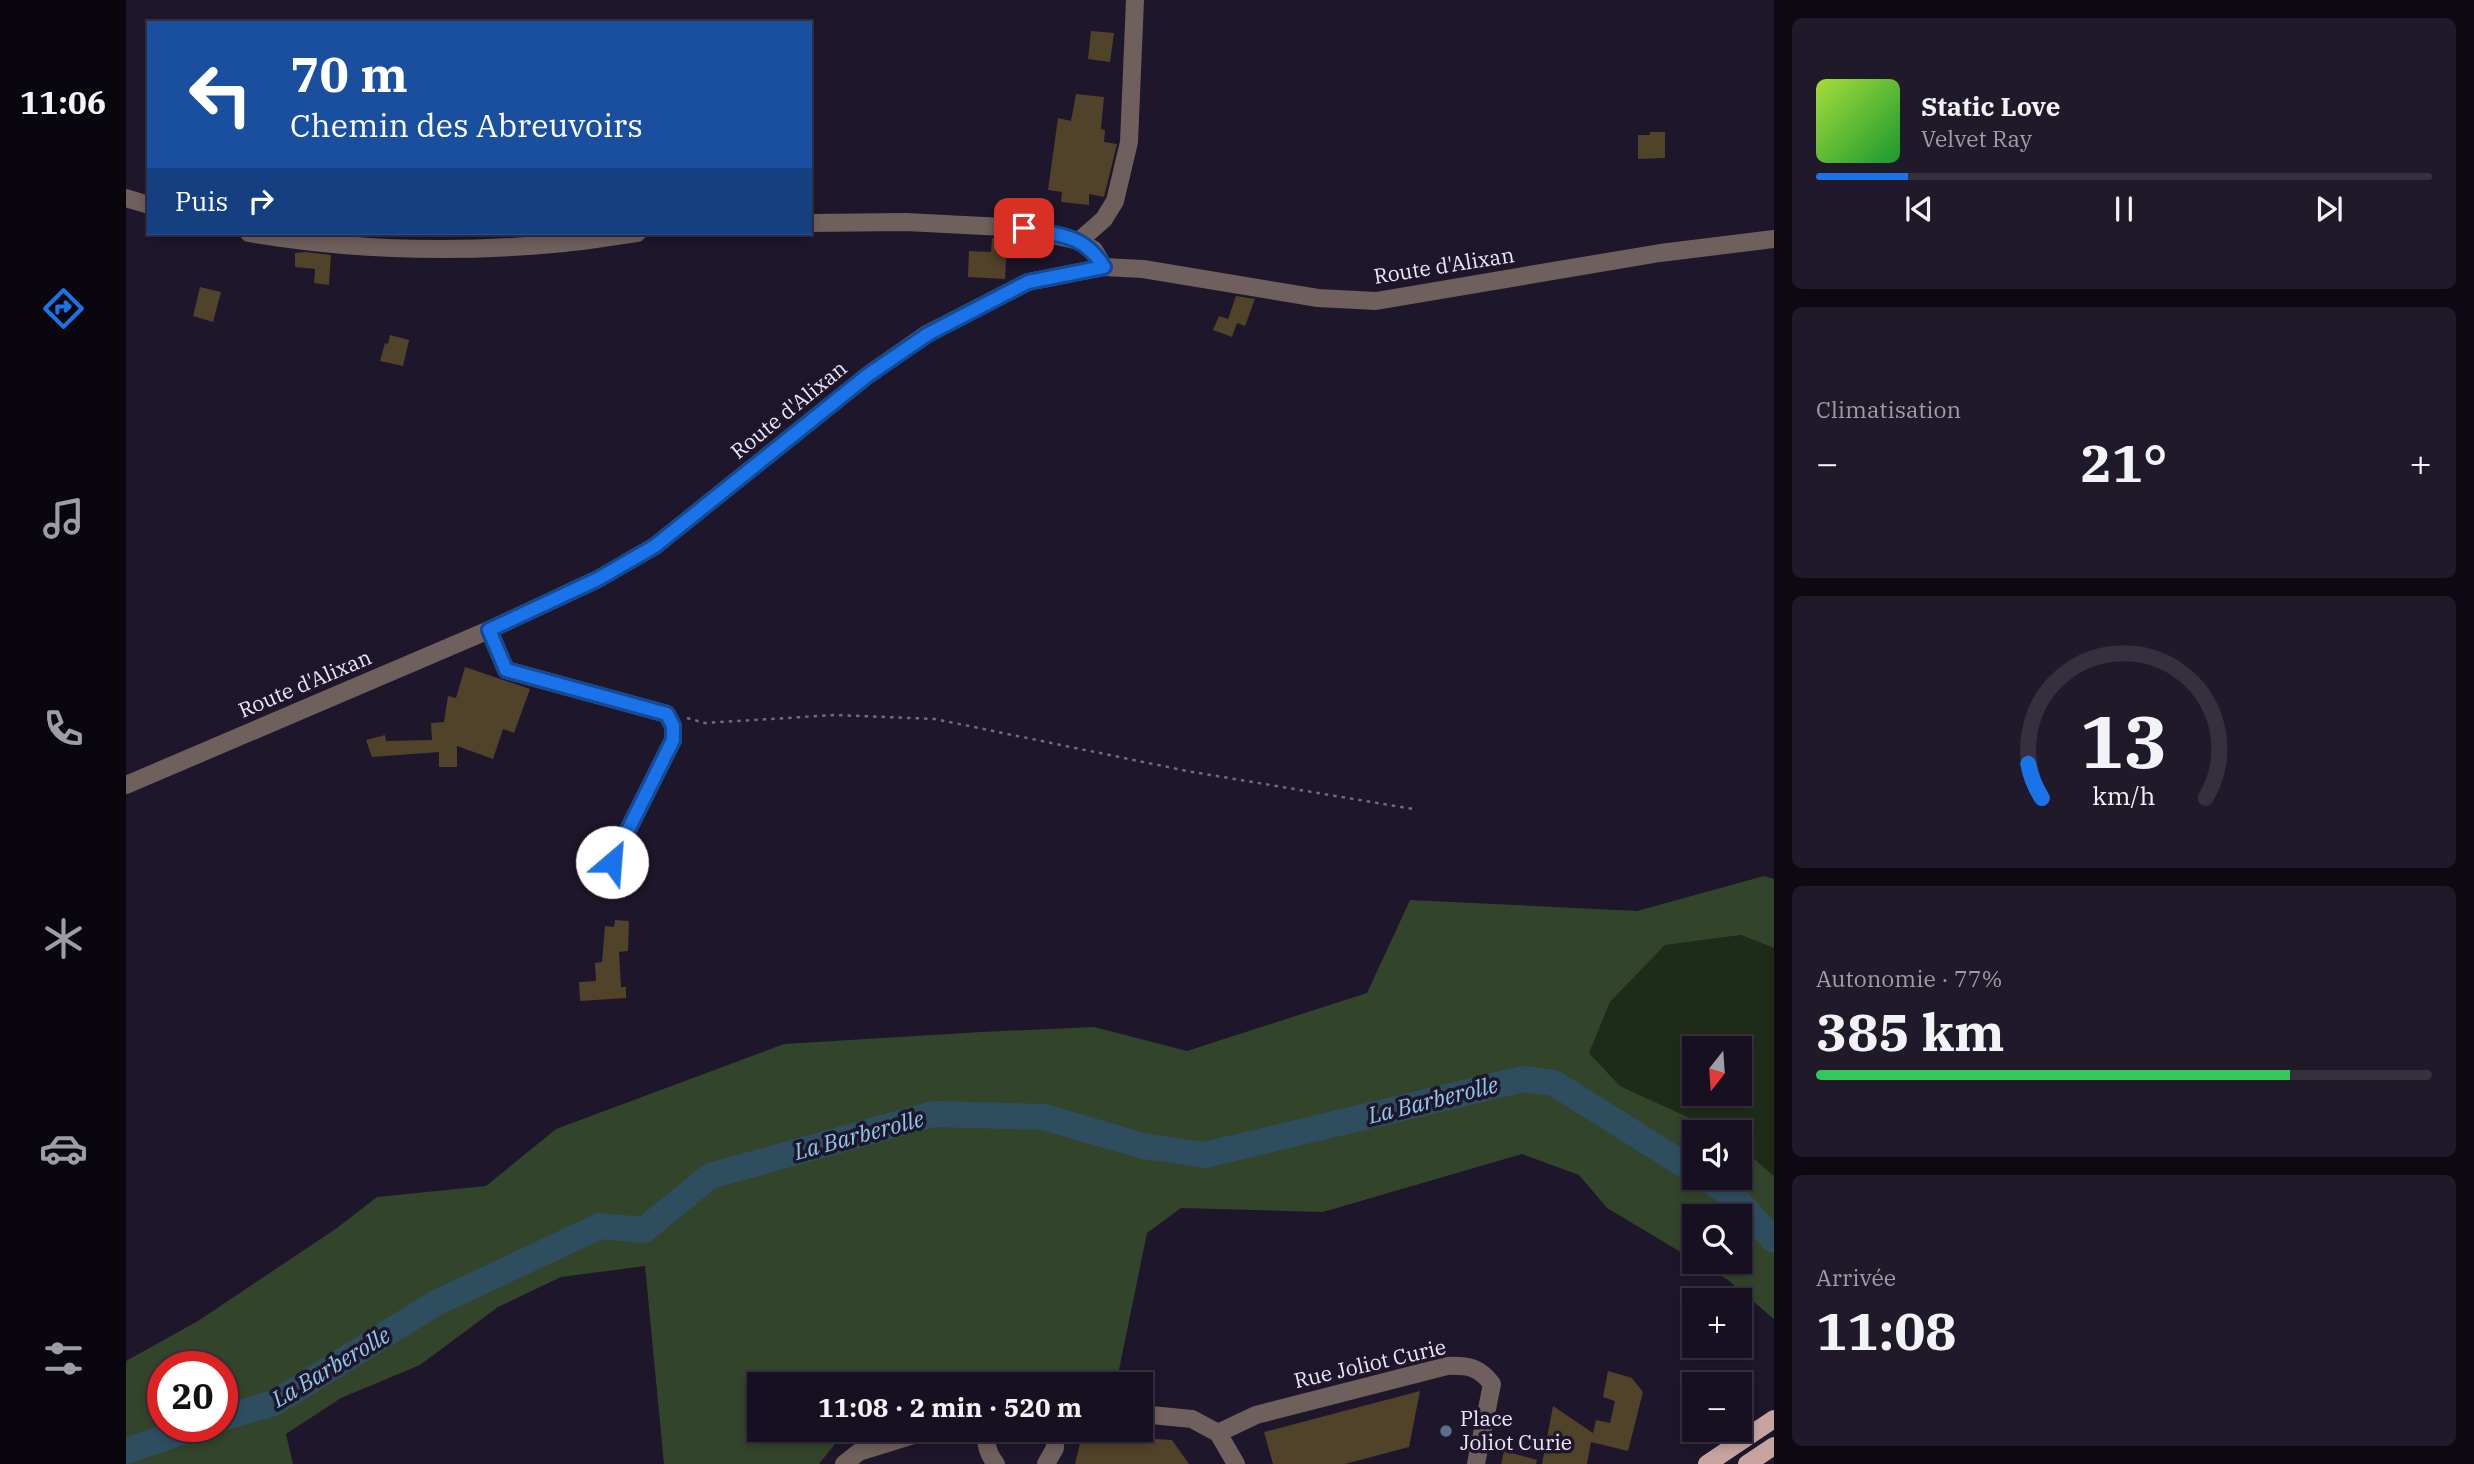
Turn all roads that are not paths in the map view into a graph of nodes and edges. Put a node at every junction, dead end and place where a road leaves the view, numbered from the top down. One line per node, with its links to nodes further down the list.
1 (1135, 0): 8 (street)
2 (126, 198): 3 (street)
3 (147, 204)
4 (812, 223): 8 (street)
5 (265, 235): 6 (street)
6 (622, 235)
7 (1774, 239): 9 (street, Route d'Alixan)
8 (1079, 241): 9 (street)
9 (1104, 267): 10 (street, Route d'Alixan)
10 (489, 630): 11 (street, Route d'Alixan); 12 (street)
11 (126, 785)
12 (612, 862)
13 (1153, 1414): 15 (street)
14 (1774, 1419): 20 (main road)
15 (1218, 1433): 24 (street); 25 (street, Rue Joliot Curie)
16 (891, 1442): 21 (street)
17 (988, 1442): 22 (street)
18 (1056, 1442): 23 (street)
19 (1774, 1446): 28 (main road)
20 (1730, 1449): 26 (street); 27 (main road)
21 (845, 1464)
22 (996, 1464)
23 (1046, 1464)
24 (1236, 1464)
25 (1476, 1464)
26 (1701, 1464)
27 (1707, 1464)
28 (1747, 1464)

